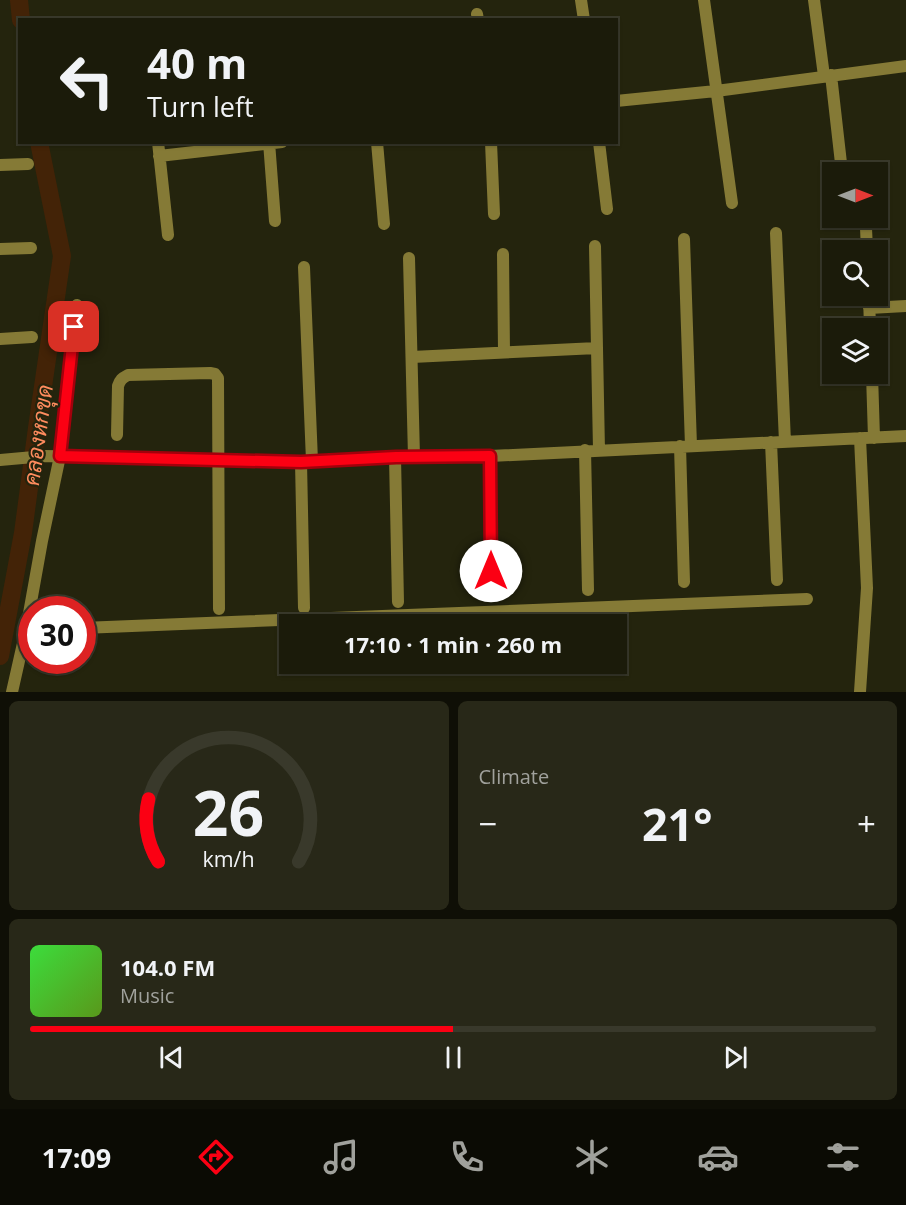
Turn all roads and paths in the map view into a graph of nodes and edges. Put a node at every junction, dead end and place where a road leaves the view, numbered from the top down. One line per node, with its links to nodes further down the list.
1 (581, 0): 4 (street)
2 (704, 0): 7 (street)
3 (814, 0): 6 (street)
4 (584, 18)
5 (906, 66): 6 (street)
6 (828, 76): 7 (street); 16 (street)
7 (716, 91): 8 (street); 19 (street)
8 (618, 101)
9 (158, 144): 15 (street)
10 (261, 144): 15 (street)
11 (269, 144): 22 (street)
12 (377, 144): 23 (street)
13 (491, 144): 21 (street)
14 (599, 144): 20 (street)
15 (159, 156): 26 (street)
16 (841, 162)
17 (28, 164): 18 (street)
18 (0, 165)
19 (732, 204)
20 (607, 209)
21 (494, 214)
22 (275, 221)
23 (384, 224)
24 (866, 228): 28 (street)
25 (776, 233): 48 (street)
26 (168, 235)
27 (684, 239): 50 (street)
28 (867, 240)
29 (595, 246): 40 (street)
30 (31, 248): 31 (street)
31 (0, 249)
32 (503, 254): 41 (street)
33 (409, 258): 42 (street)
34 (304, 267): 59 (street)
35 (888, 304): 37 (street)
36 (76, 305): 53 (street)
37 (906, 306)
38 (32, 337): 39 (street)
39 (0, 339)
40 (597, 348): 41 (street); 52 (street)
41 (504, 352): 42 (street)
42 (412, 357): 56 (street)
43 (872, 384): 47 (street)
44 (117, 435): 58 (street)
45 (906, 436): 47 (street)
46 (860, 438): 47 (street); 48 (street); 72 (street)
47 (874, 438)
48 (784, 441): 49 (street)
49 (771, 442): 50 (street); 60 (street)
50 (685, 446): 52 (street); 61 (street)
51 (585, 450): 52 (street); 54 (street); 62 (street)
52 (599, 450)
53 (60, 456): 57 (street); 58 (street); 64 (street)
54 (490, 456): 56 (street); 63 (street)
55 (396, 457): 56 (street); 59 (street); 66 (street)
56 (414, 457)
57 (2, 459)
58 (219, 460): 59 (street); 68 (street)
59 (307, 462): 67 (street)
60 (777, 580)
61 (684, 582)
62 (588, 590)
63 (491, 595)
64 (34, 596)
65 (807, 599): 69 (street)
66 (398, 602)
67 (304, 608)
68 (219, 609)
69 (96, 627)
70 (18, 670): 71 (street)
71 (12, 692)
72 (860, 692)

